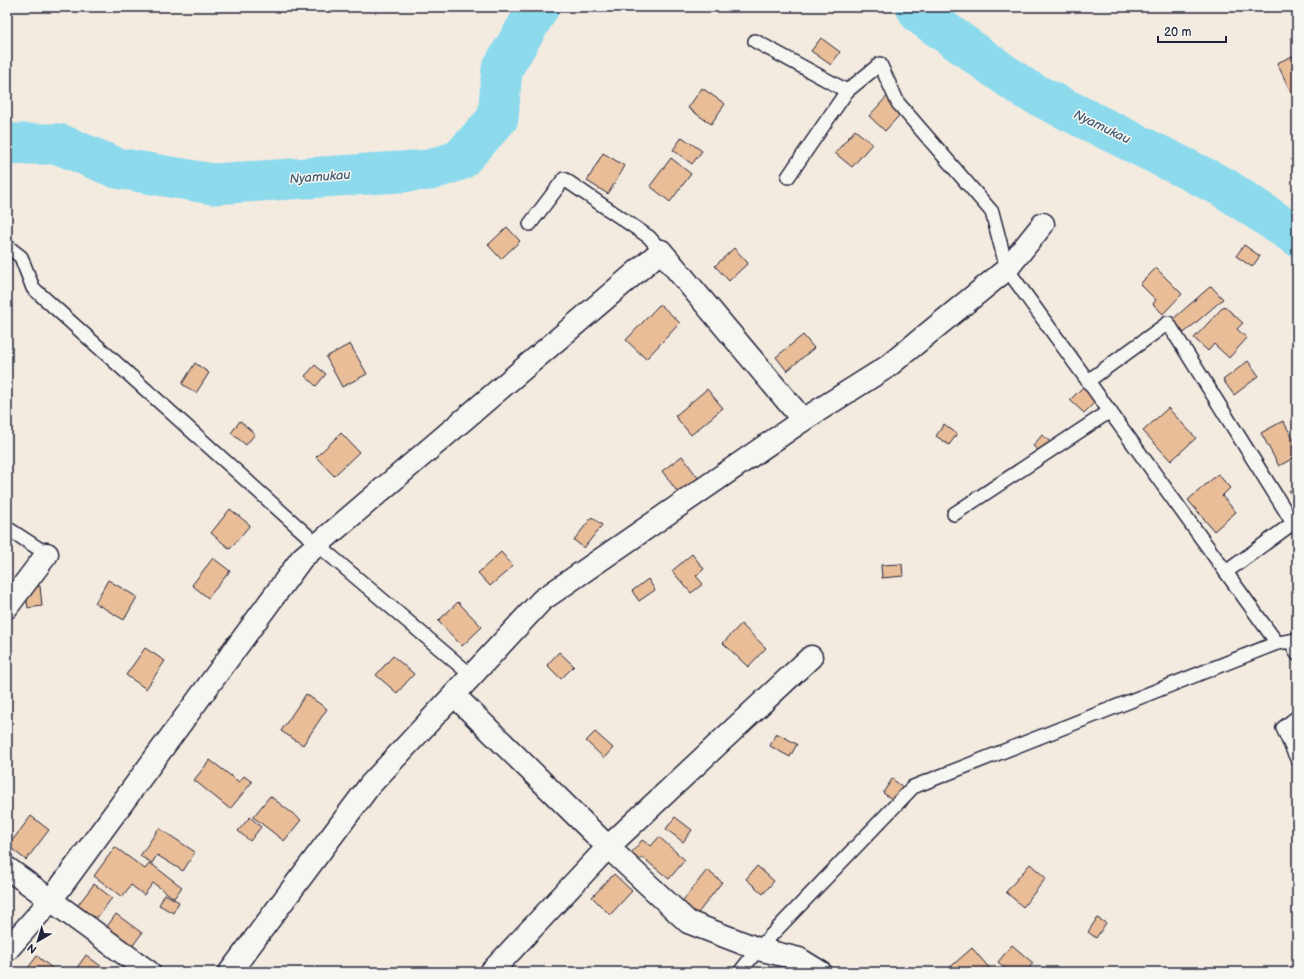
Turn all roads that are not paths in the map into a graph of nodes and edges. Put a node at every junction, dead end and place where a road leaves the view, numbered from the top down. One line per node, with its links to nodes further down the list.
1 (755, 41): 2 (lane)
2 (847, 90): 3 (lane); 8 (lane)
3 (788, 177)
4 (530, 224): 7 (lane)
5 (1043, 224): 8 (street)
6 (7, 246): 14 (lane)
7 (661, 251): 11 (street); 14 (street)
8 (1007, 269): 9 (lane); 11 (street)
9 (1088, 382): 10 (lane); 16 (lane)
10 (1110, 410): 12 (lane); 16 (lane)
11 (803, 420): 22 (street)
12 (954, 514)
13 (7, 528): 15 (lane)
14 (318, 545): 22 (lane); 28 (street)
15 (47, 554): 17 (street)
16 (1226, 572): 19 (lane)
17 (7, 607)
18 (1294, 640): 19 (lane); 20 (lane)
19 (1278, 643): 29 (lane)
20 (1297, 654)
21 (811, 657): 26 (street)
22 (472, 676): 23 (street)
23 (454, 696): 26 (street); 32 (street)
24 (1297, 717): 25 (lane)
25 (1297, 759)
26 (608, 847): 29 (street); 33 (street)
27 (7, 868): 28 (street)
28 (50, 900): 30 (street); 31 (street)
29 (758, 949): 34 (lane); 35 (street)
30 (7, 950)
31 (149, 972)
32 (230, 972)
33 (491, 972)
34 (740, 972)
35 (820, 972)

